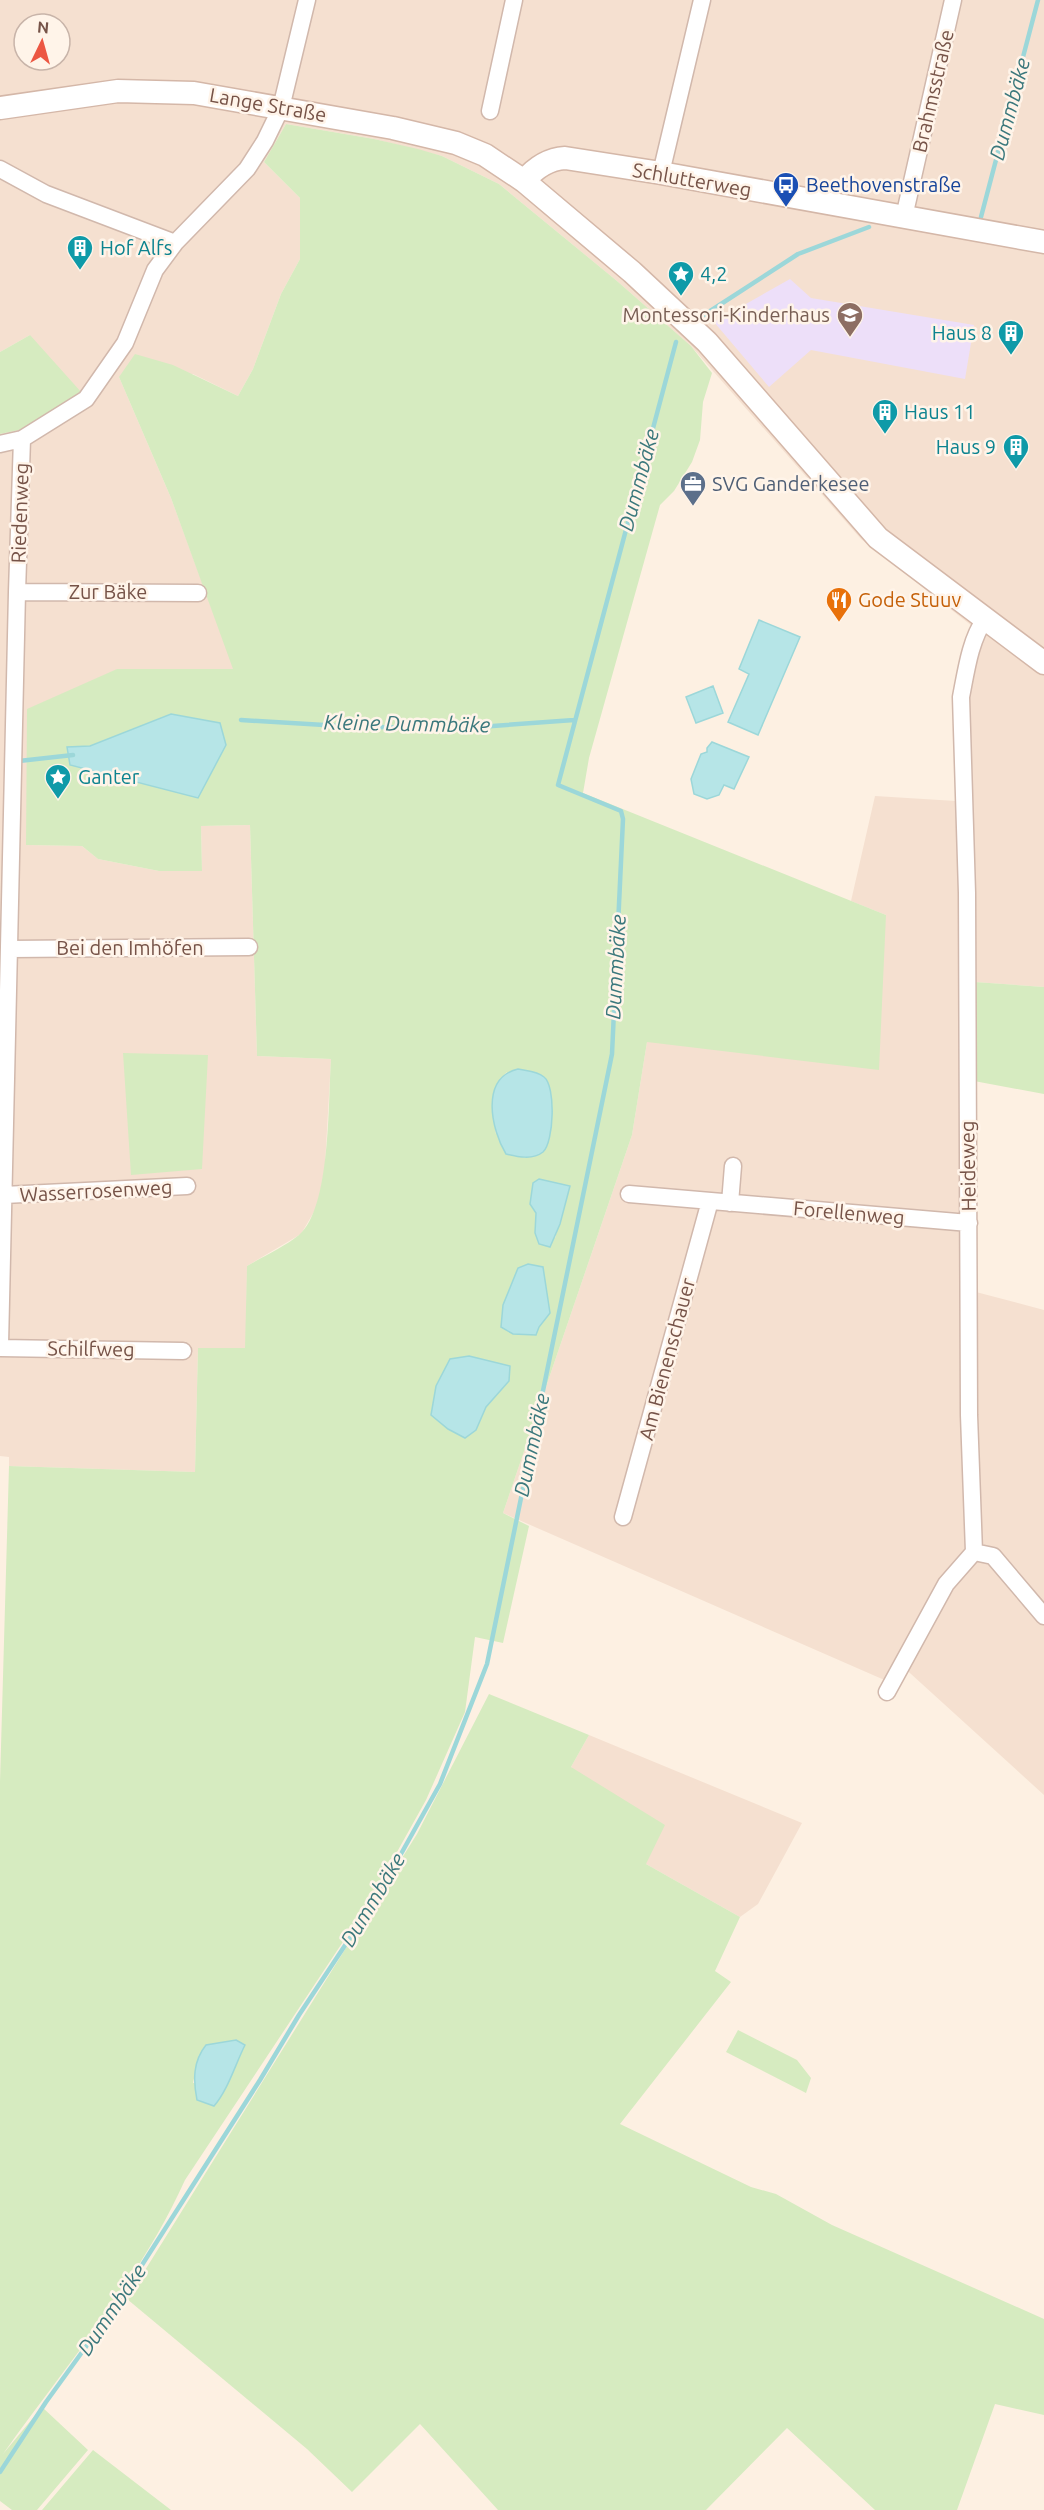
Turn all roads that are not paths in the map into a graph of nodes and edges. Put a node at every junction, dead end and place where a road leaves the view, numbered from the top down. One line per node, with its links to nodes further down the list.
1 (307, 0): 6 (street)
2 (514, 0): 7 (street)
3 (702, 0): 9 (street)
4 (953, 0): 11 (street, Brahmsstraße)
5 (0, 108): 6 (street, Lange Straße)
6 (281, 108): 10 (street, Lange Straße); 13 (street)
7 (490, 111)
8 (0, 169): 13 (street)
9 (661, 173): 10 (street, Schlutterweg); 11 (street, Schlutterweg)
10 (524, 181): 18 (street, Lange Straße)
11 (904, 217): 12 (street, Schlutterweg)
12 (1044, 242)
13 (175, 243): 14 (street)
14 (22, 439): 15 (street); 16 (street, Riedenweg)
15 (0, 444)
16 (17, 592): 17 (street, Zur Bäke); 19 (street, Riedenweg)
17 (198, 593)
18 (985, 619): 20 (street, Lange Straße); 31 (street, Heideweg)
19 (8, 625): 22 (street, Riedenweg)
20 (1044, 663)
21 (249, 946): 22 (street, Bei den Imhöfen)
22 (10, 949): 23 (street, Riedenweg)
23 (5, 967): 25 (street, Riedenweg)
24 (733, 1166): 30 (street)
25 (2, 1176): 28 (street, Riedenweg)
26 (187, 1186): 28 (street, Wasserrosenweg)
27 (629, 1194): 29 (street, Forellenweg)
28 (4, 1195): 32 (street, Riedenweg)
29 (710, 1201): 30 (street, Forellenweg); 34 (street, Am Bienenschauer)
30 (730, 1203): 31 (street, Forellenweg)
31 (969, 1222): 35 (street, Heideweg)
32 (0, 1347): 33 (street, Schilfweg)
33 (183, 1351)
34 (623, 1517)
35 (974, 1552): 36 (street); 38 (street)
36 (1039, 1598): 37 (street)
37 (1044, 1616)
38 (887, 1692)

